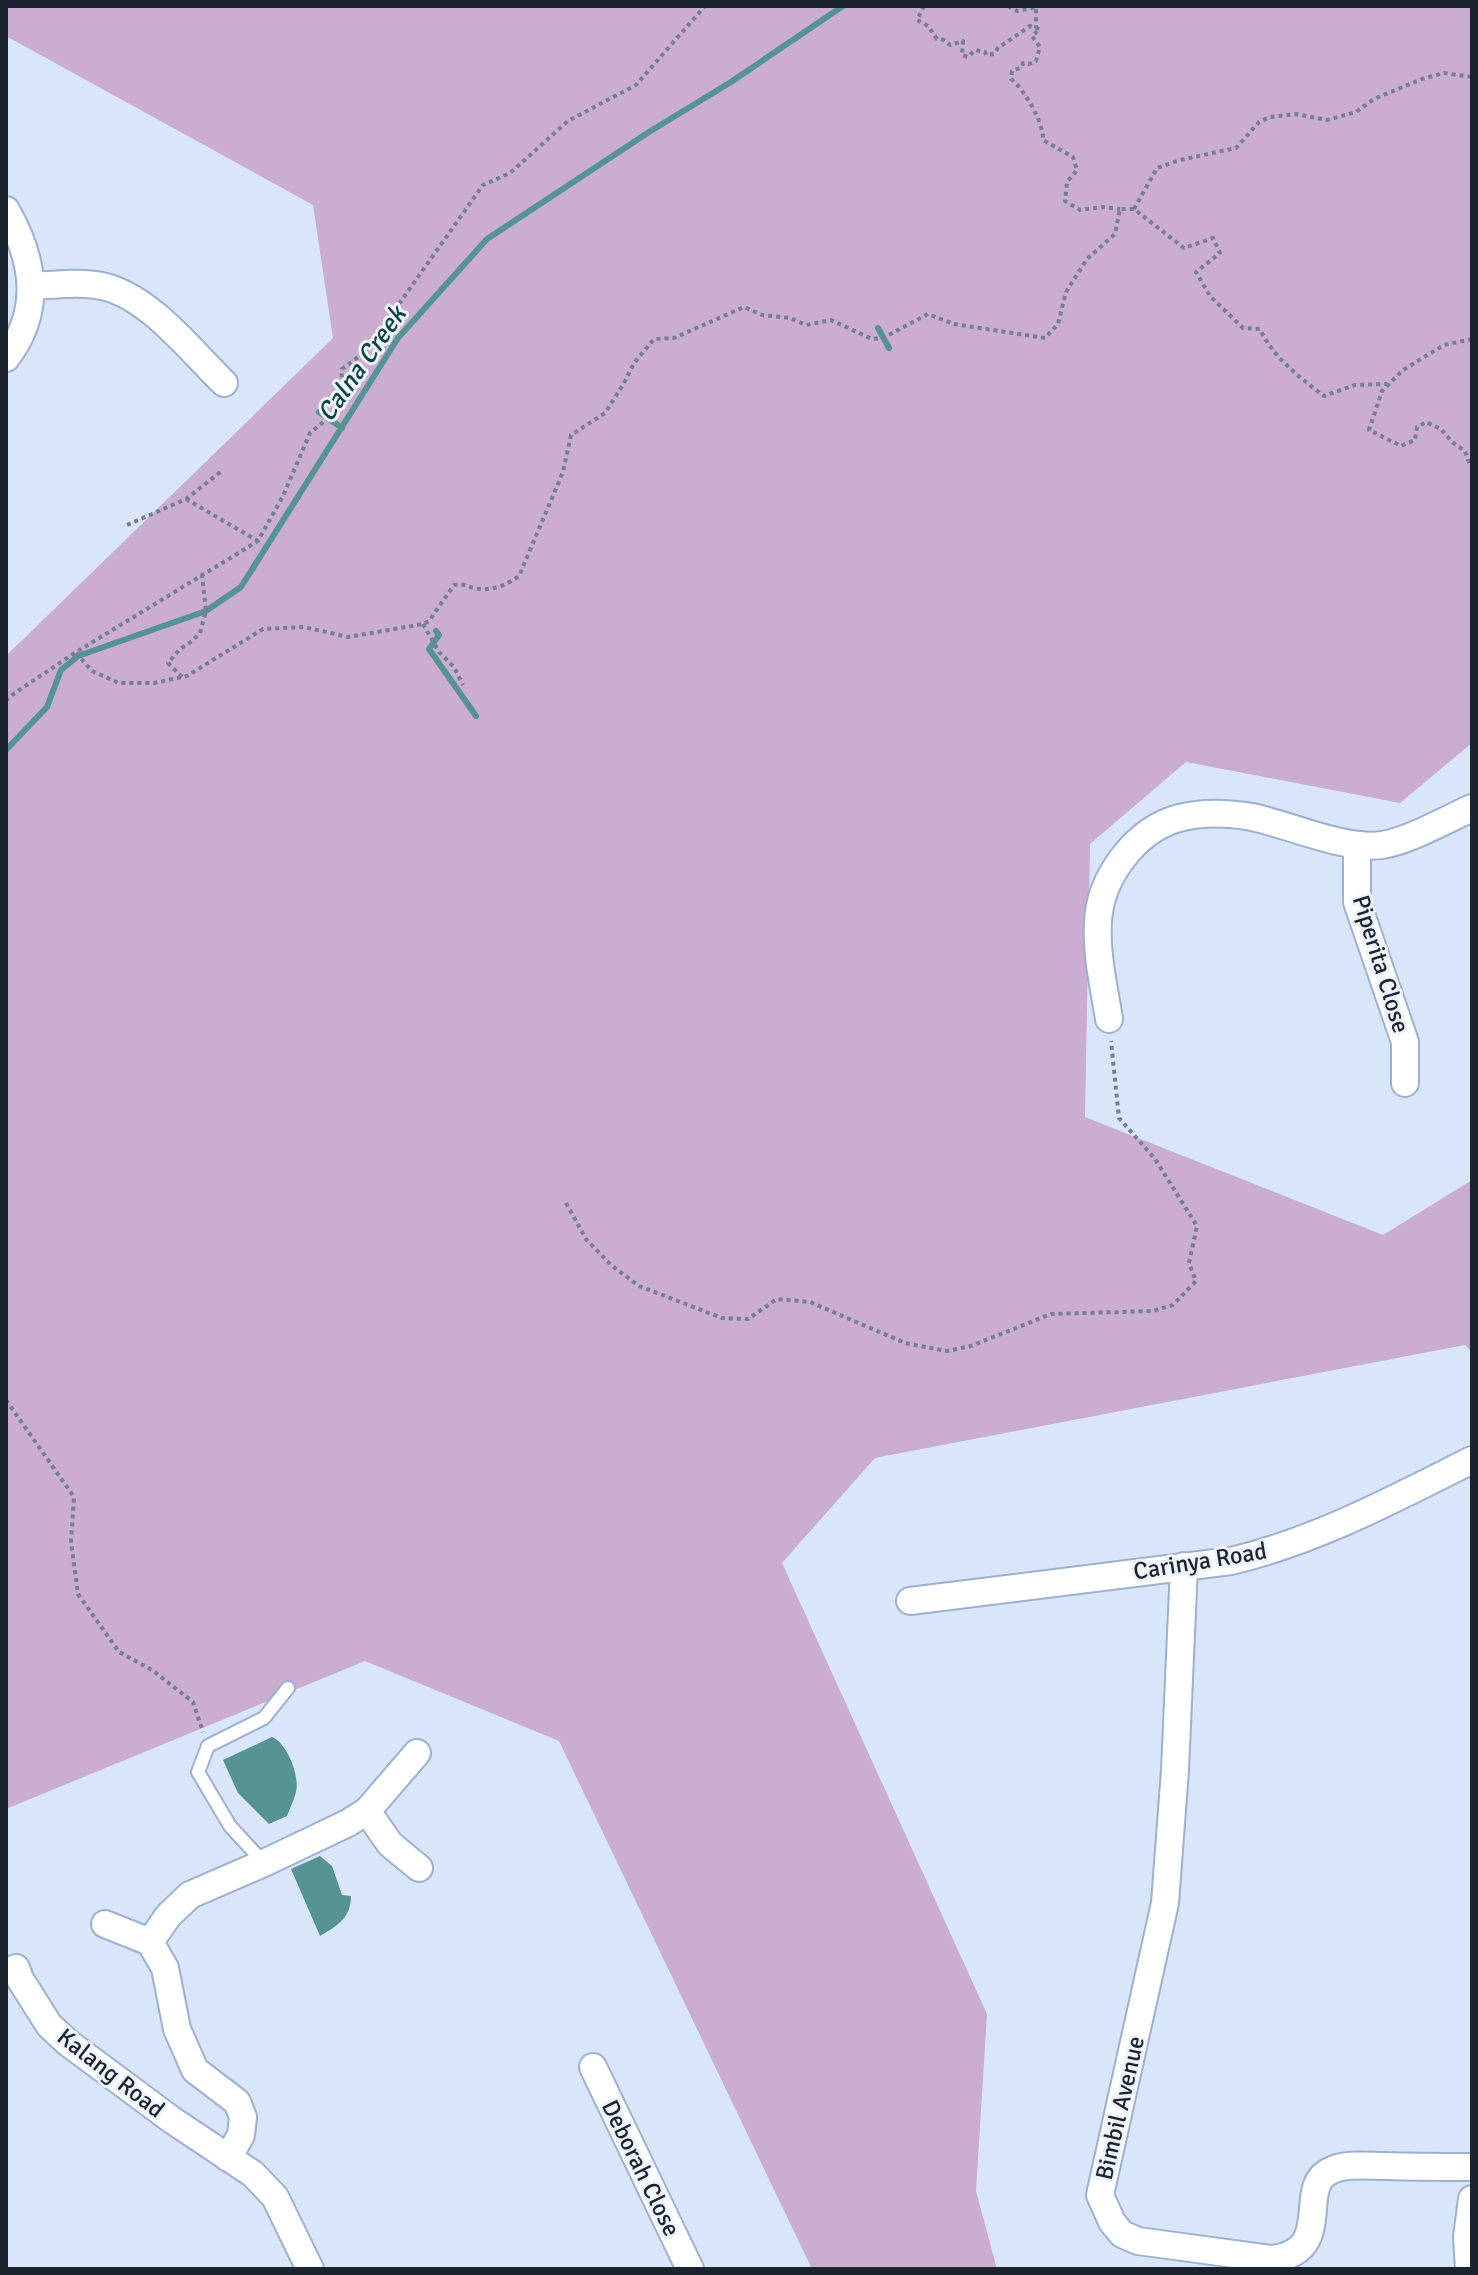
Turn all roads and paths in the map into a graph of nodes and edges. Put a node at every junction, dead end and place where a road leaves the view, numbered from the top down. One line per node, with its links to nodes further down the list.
1 (705, 6): 18 (path)
2 (924, 6): 4 (path)
3 (1008, 6): 4 (path)
4 (1036, 28): 6 (path)
5 (1472, 77): 7 (path)
6 (1120, 209): 7 (path); 20 (path)
7 (1134, 209): 13 (path)
8 (6, 210): 9 (street)
9 (32, 286): 11 (street); 12 (street)
10 (1472, 339): 13 (path)
11 (6, 358)
12 (224, 383)
13 (1387, 384): 14 (path)
14 (1472, 465)
15 (223, 470): 16 (path)
16 (186, 499): 17 (path); 18 (path)
17 (127, 525)
18 (258, 541): 19 (path)
19 (202, 575): 21 (path); 22 (path)
20 (423, 624): 22 (path); 23 (path)
21 (76, 653): 22 (path); 24 (path)
22 (182, 677)
23 (463, 685)
24 (6, 701)
25 (1472, 808): 26 (street)
26 (1357, 845): 27 (street); 28 (street, Piperita Close)
27 (1109, 1019): 29 (path)
28 (1405, 1083)
29 (566, 1203)
30 (6, 1400): 35 (path)
31 (1472, 1460): 32 (street, Carinya Road)
32 (1184, 1566): 33 (street, Carinya Road); 45 (street, Bimbil Avenue)
33 (910, 1601)
34 (288, 1688): 35 (lane)
35 (208, 1746): 38 (lane)
36 (417, 1753): 37 (street)
37 (367, 1811): 38 (street); 39 (street)
38 (264, 1863): 41 (street)
39 (419, 1868)
40 (105, 1924): 41 (street)
41 (150, 1942): 44 (street)
42 (16, 1968): 44 (street, Kalang Road)
43 (593, 2067): 48 (street, Deborah Close)
44 (228, 2158): 47 (street, Kalang Road)
45 (1472, 2167)
46 (1472, 2199): 49 (street)
47 (310, 2269)
48 (690, 2269)
49 (1469, 2269)

